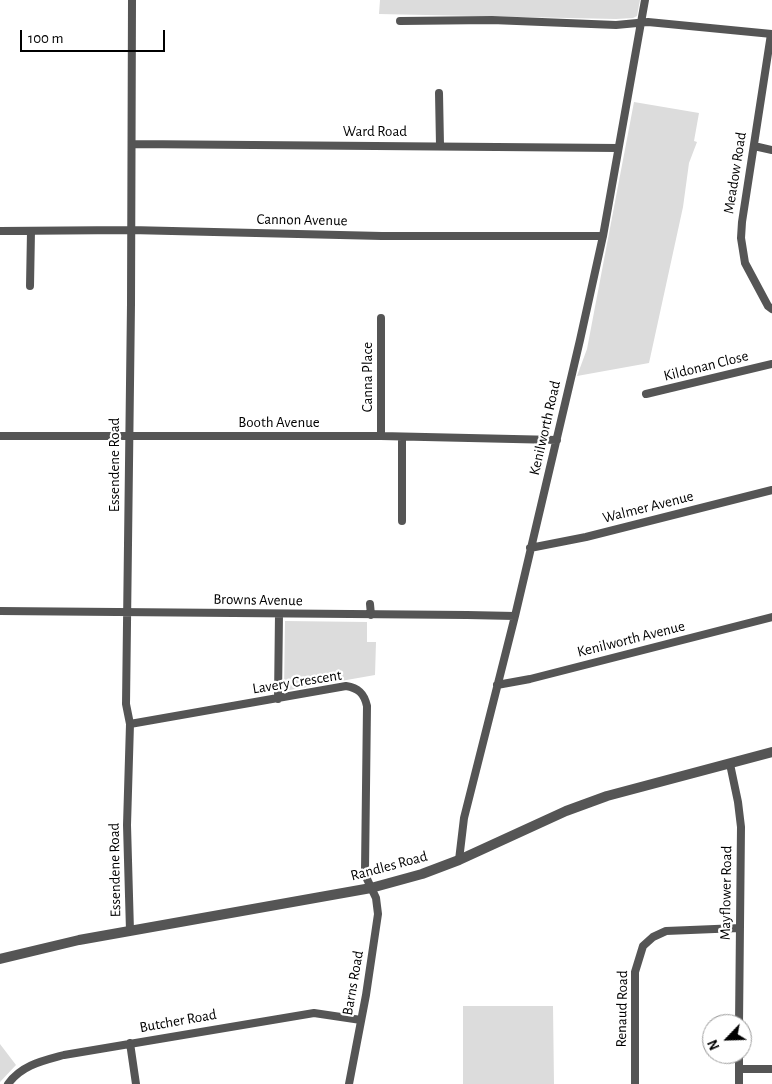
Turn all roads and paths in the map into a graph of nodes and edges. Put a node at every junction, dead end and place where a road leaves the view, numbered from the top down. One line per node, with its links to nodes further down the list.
1 (132, 0): 7 (street, Essendene Road)
2 (645, 0): 4 (street, Kenilworth Road)
3 (400, 21): 4 (street)
4 (641, 23): 5 (street); 10 (street, Kenilworth Road)
5 (771, 34): 9 (street, Meadow Road)
6 (439, 93): 8 (street)
7 (132, 144): 8 (street, Ward Road); 12 (street, Essendene Road)
8 (440, 145): 10 (street, Ward Road)
9 (754, 146): 11 (street); 17 (street, Meadow Road)
10 (618, 148): 15 (street, Kenilworth Road)
11 (772, 150)
12 (130, 230): 14 (street, Cannon Avenue); 15 (street, Cannon Avenue); 21 (street, Essendene Road)
13 (0, 231): 14 (street, Cannon Avenue)
14 (31, 231): 16 (street)
15 (602, 236): 25 (street, Kenilworth Road)
16 (30, 286)
17 (772, 309)
18 (381, 318): 23 (street, Canna Place)
19 (772, 364): 20 (street, Kildonan Close)
20 (646, 394)
21 (128, 435): 22 (street, Booth Avenue); 23 (street, Booth Avenue); 31 (street, Essendene Road)
22 (0, 436)
23 (381, 436): 24 (street, Booth Avenue)
24 (402, 437): 25 (street, Booth Avenue); 27 (street)
25 (557, 440): 28 (street, Kenilworth Road)
26 (772, 490): 28 (street, Walmer Avenue)
27 (402, 521)
28 (530, 548): 34 (street, Kenilworth Road)
29 (370, 604): 33 (street)
30 (0, 611): 31 (street, Browns Avenue)
31 (126, 612): 32 (street, Browns Avenue); 38 (street, Essendene Road)
32 (278, 614): 33 (street, Browns Avenue); 37 (street)
33 (371, 615): 34 (street, Browns Avenue)
34 (515, 616): 36 (street, Kenilworth Road)
35 (772, 617): 36 (street, Kenilworth Avenue)
36 (497, 685): 41 (street, Kenilworth Road)
37 (278, 699): 38 (street, Lavery Crescent); 42 (street, Lavery Crescent)
38 (130, 724): 44 (street, Essendene Road)
39 (772, 752): 40 (street, Randles Road)
40 (730, 764): 41 (street, Randles Road); 43 (street, Mayflower Road)
41 (459, 860): 42 (street, Randles Road)
42 (371, 888): 44 (street, Randles Road); 47 (street, Barns Road)
43 (739, 928): 46 (street, Mayflower Road); 55 (street, Renaud Road)
44 (130, 931): 45 (street, Randles Road)
45 (0, 959)
46 (739, 1014)
47 (361, 1020): 48 (street, Butcher Road); 54 (street, Barns Road)
48 (130, 1043): 52 (street, Butcher Road); 53 (street)
49 (739, 1064): 50 (street)
50 (739, 1069): 51 (street); 56 (street)
51 (772, 1069)
52 (8, 1084)
53 (136, 1084)
54 (348, 1084)
55 (635, 1084)
56 (739, 1084)

